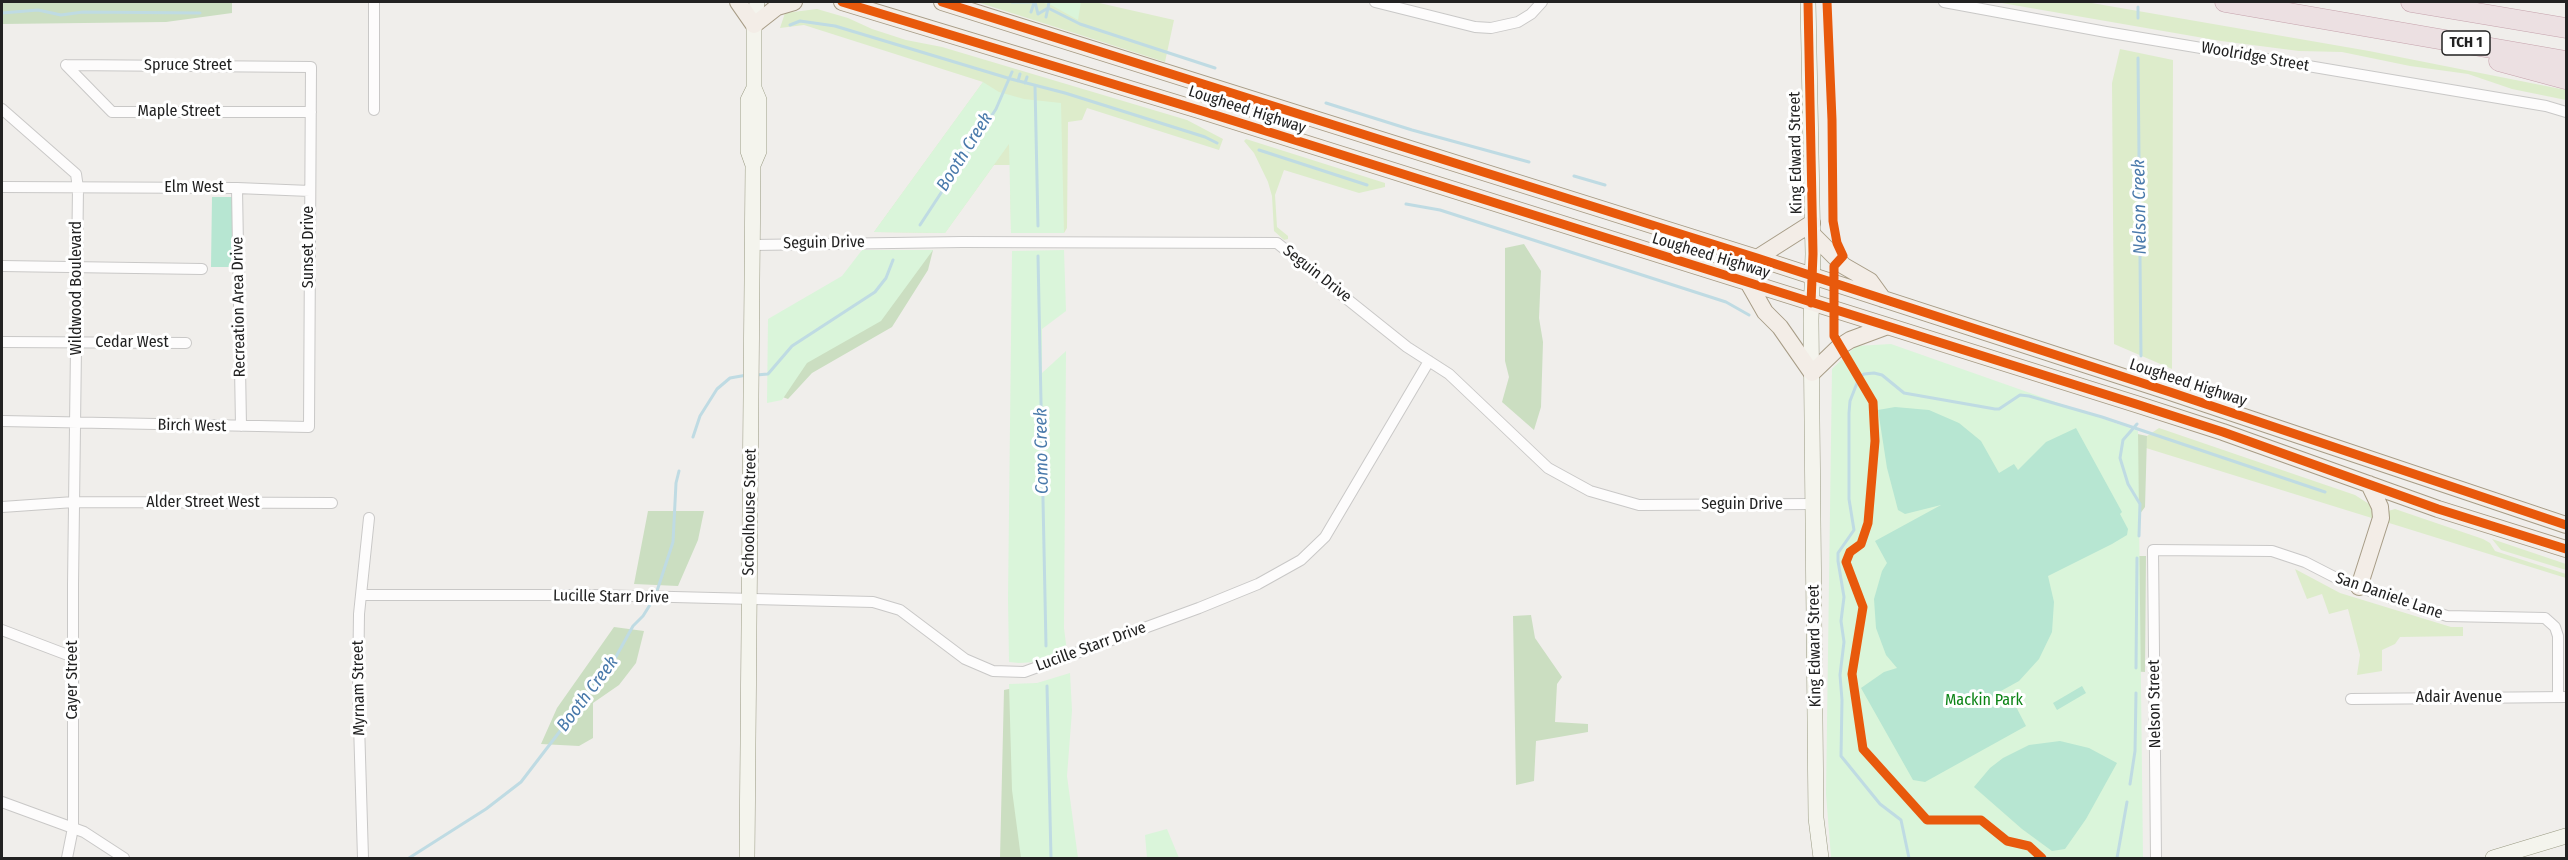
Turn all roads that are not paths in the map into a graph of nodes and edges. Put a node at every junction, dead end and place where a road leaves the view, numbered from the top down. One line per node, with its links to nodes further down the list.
1 (374, 2): 21 (street)
2 (738, 2): 13 (main road)
3 (757, 2): 13 (main road, Schoolhouse Street)
4 (794, 2): 13 (main road)
5 (842, 2): 35 (main road, Lougheed Highway)
6 (942, 2): 30 (main road, Lougheed Highway)
7 (1374, 2): 8 (street)
8 (1542, 2)
9 (1944, 2): 23 (street, Woolridge Street)
10 (2225, 2): 14 (highway, TCH 1)
11 (2411, 2): 15 (highway, TCH 1)
12 (1808, 7): 28 (main road, King Edward Street)
13 (754, 25): 29 (main road, Schoolhouse Street)
14 (2366, 26): 16 (highway, TCH 1); 19 (highway)
15 (2566, 28)
16 (2566, 61)
17 (66, 65): 18 (street, Spruce Street); 22 (street, Maple Street)
18 (311, 67): 22 (street, Sunset Drive)
19 (2566, 79)
20 (2, 110): 25 (street)
21 (374, 110)
22 (311, 112): 27 (street, Sunset Drive)
23 (2566, 112)
24 (2, 187): 25 (street, Elm West)
25 (78, 188): 26 (street, Elm West); 32 (street, Wildwood Boulevard)
26 (237, 188): 27 (street, Elm West); 46 (street, Recreation Area Drive)
27 (310, 192): 47 (street, Sunset Drive)
28 (1812, 228): 30 (main road); 34 (main road, King Edward Street); 36 (main road)
29 (753, 245): 42 (street, Seguin Drive); 59 (main road, Schoolhouse Street)
30 (1757, 258): 34 (main road, Lougheed Highway)
31 (2, 266): 32 (street)
32 (77, 267): 33 (street); 41 (street, Wildwood Boulevard)
33 (202, 268)
34 (1812, 277): 36 (main road, Lougheed Highway); 37 (main road, King Edward Street)
35 (1749, 284): 37 (main road, Lougheed Highway); 43 (main road)
36 (1883, 299): 54 (main road, Lougheed Highway)
37 (1811, 303): 38 (main road, Lougheed Highway); 43 (main road, King Edward Street)
38 (1885, 327): 43 (main road); 48 (main road, Lougheed Highway)
39 (2, 342): 41 (street, Cedar West)
40 (186, 343): 41 (street, Cedar West)
41 (78, 344): 45 (street, Wildwood Boulevard)
42 (1429, 361): 51 (street, Seguin Drive); 59 (street, Lucille Starr Drive)
43 (1812, 373): 51 (main road, King Edward Street)
44 (2, 421): 45 (street, Birch West)
45 (76, 424): 46 (street, Birch West); 49 (street, Wildwood Boulevard)
46 (241, 426): 47 (street, Birch West)
47 (309, 427)
48 (2369, 484): 55 (main road, Lougheed Highway); 57 (main road)
49 (74, 502): 50 (street, Alder Street West); 52 (street, Alder Street West); 61 (street, Cayer Street)
50 (332, 503)
51 (1813, 504): 71 (main road, King Edward Street)
52 (2, 507)
53 (369, 518): 58 (street, Myrnam Street)
54 (2566, 525)
55 (2566, 549)
56 (2153, 550): 57 (street, San Daniele Lane); 72 (street, Nelson Street)
57 (2359, 587): 62 (street, San Daniele Lane)
58 (361, 595): 59 (street, Lucille Starr Drive); 69 (street, Myrnam Street)
59 (749, 598): 70 (main road, Schoolhouse Street)
60 (2, 630): 61 (street)
61 (73, 657): 65 (street, Cayer Street)
62 (2562, 697): 63 (street, Adair Avenue)
63 (2351, 699)
64 (2, 802): 65 (street)
65 (73, 828): 67 (street, Cayer Street); 68 (street)
66 (2566, 836): 73 (main road)
67 (67, 858)
68 (124, 858)
69 (363, 858)
70 (747, 858)
71 (1821, 858)
72 (2156, 858)
73 (2493, 858)

